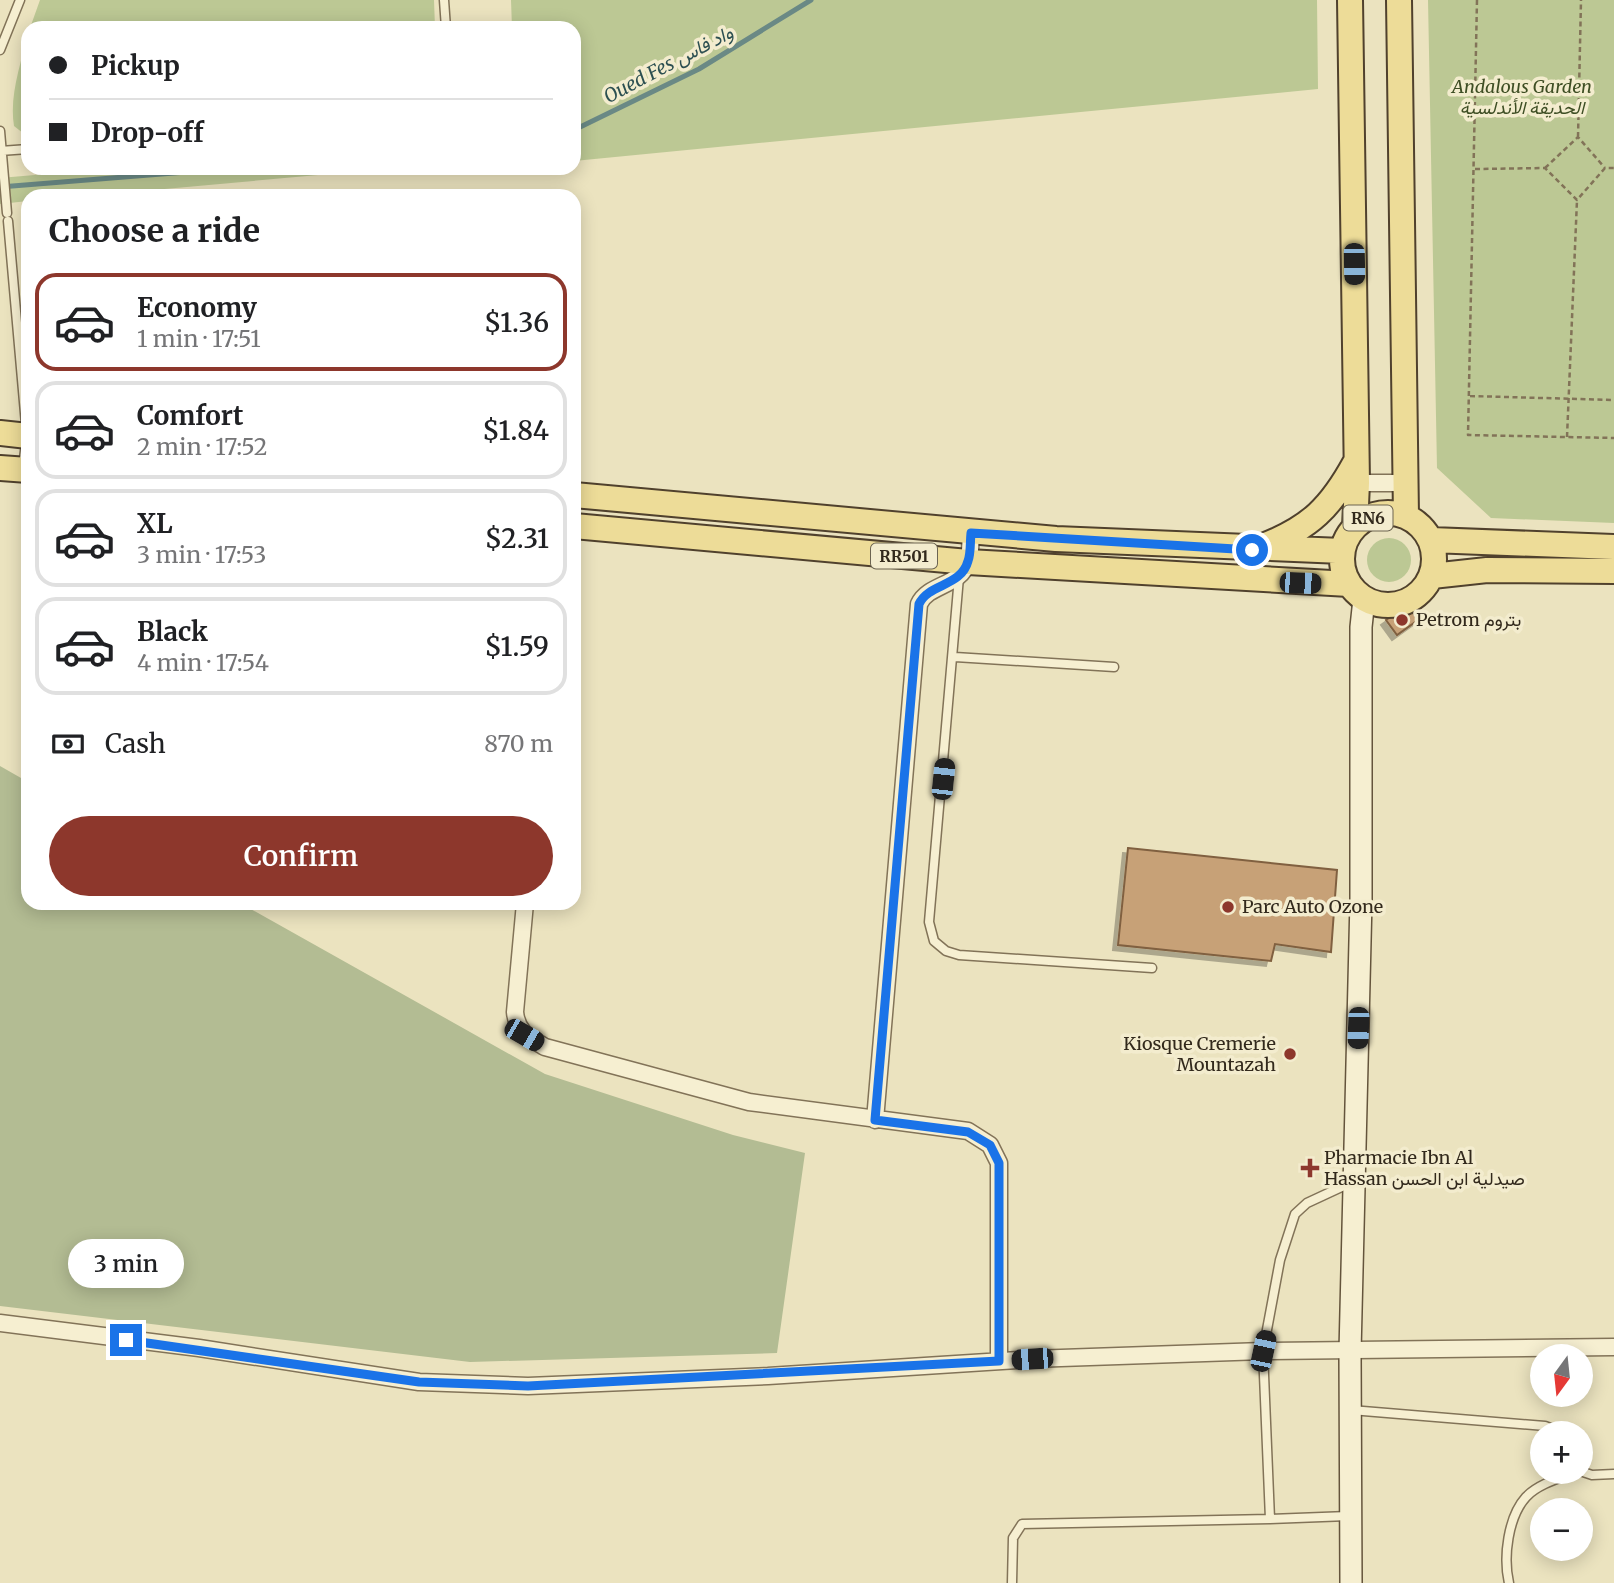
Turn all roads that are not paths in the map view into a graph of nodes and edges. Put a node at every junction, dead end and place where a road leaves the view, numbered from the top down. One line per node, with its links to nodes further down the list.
1 (20, 0): 6 (lane)
2 (444, 0): 5 (lane)
3 (1350, 0): 13 (main road, RN6)
4 (1399, 0): 14 (main road, RN6)
5 (446, 21)
6 (0, 50)
7 (0, 131): 9 (lane)
8 (21, 150): 9 (lane)
9 (0, 151): 10 (lane)
10 (21, 366)
11 (0, 433): 12 (main road)
12 (21, 435)
13 (1357, 471): 14 (street); 17 (main road, RN6); 23 (main road)
14 (1404, 483): 16 (main road, RN6)
15 (584, 496): 18 (street); 19 (main road, RR501)
16 (1406, 516): 17 (main road, RN6); 20 (main road, RN6)
17 (1355, 527): 25 (main road, RN6)
18 (583, 528): 26 (main road, RR501)
19 (971, 533): 23 (main road, RR501); 26 (street)
20 (1431, 540): 21 (main road); 29 (main road)
21 (1487, 544): 22 (main road); 27 (street)
22 (1614, 547)
23 (1252, 550): 24 (main road, RR501)
24 (1300, 551): 25 (main road, RR501); 30 (street)
25 (1342, 551): 31 (main road, RN6)
26 (964, 569): 30 (main road, RR501); 32 (lane); 36 (street)
27 (1487, 570): 28 (main road); 29 (main road)
28 (1614, 571)
29 (1432, 576): 31 (main road)
30 (1300, 583): 31 (main road, RR501)
31 (1357, 592): 37 (street)
32 (955, 657): 33 (lane); 35 (lane)
33 (1114, 667)
34 (524, 910): 36 (street)
35 (1152, 968)
36 (875, 1120): 42 (street)
37 (1354, 1182): 40 (lane); 41 (street)
38 (0, 1323): 42 (street)
39 (1614, 1347): 41 (street)
40 (1263, 1351): 41 (street); 42 (street); 49 (lane)
41 (1350, 1352): 43 (street)
42 (999, 1361)
43 (1350, 1409): 44 (lane); 48 (street)
44 (1530, 1425)
45 (1614, 1474): 46 (lane)
46 (1593, 1475)
47 (1547, 1484): 52 (lane)
48 (1351, 1516): 49 (lane); 51 (street)
49 (1270, 1519): 50 (lane)
50 (1012, 1583)
51 (1351, 1583)
52 (1509, 1583)

